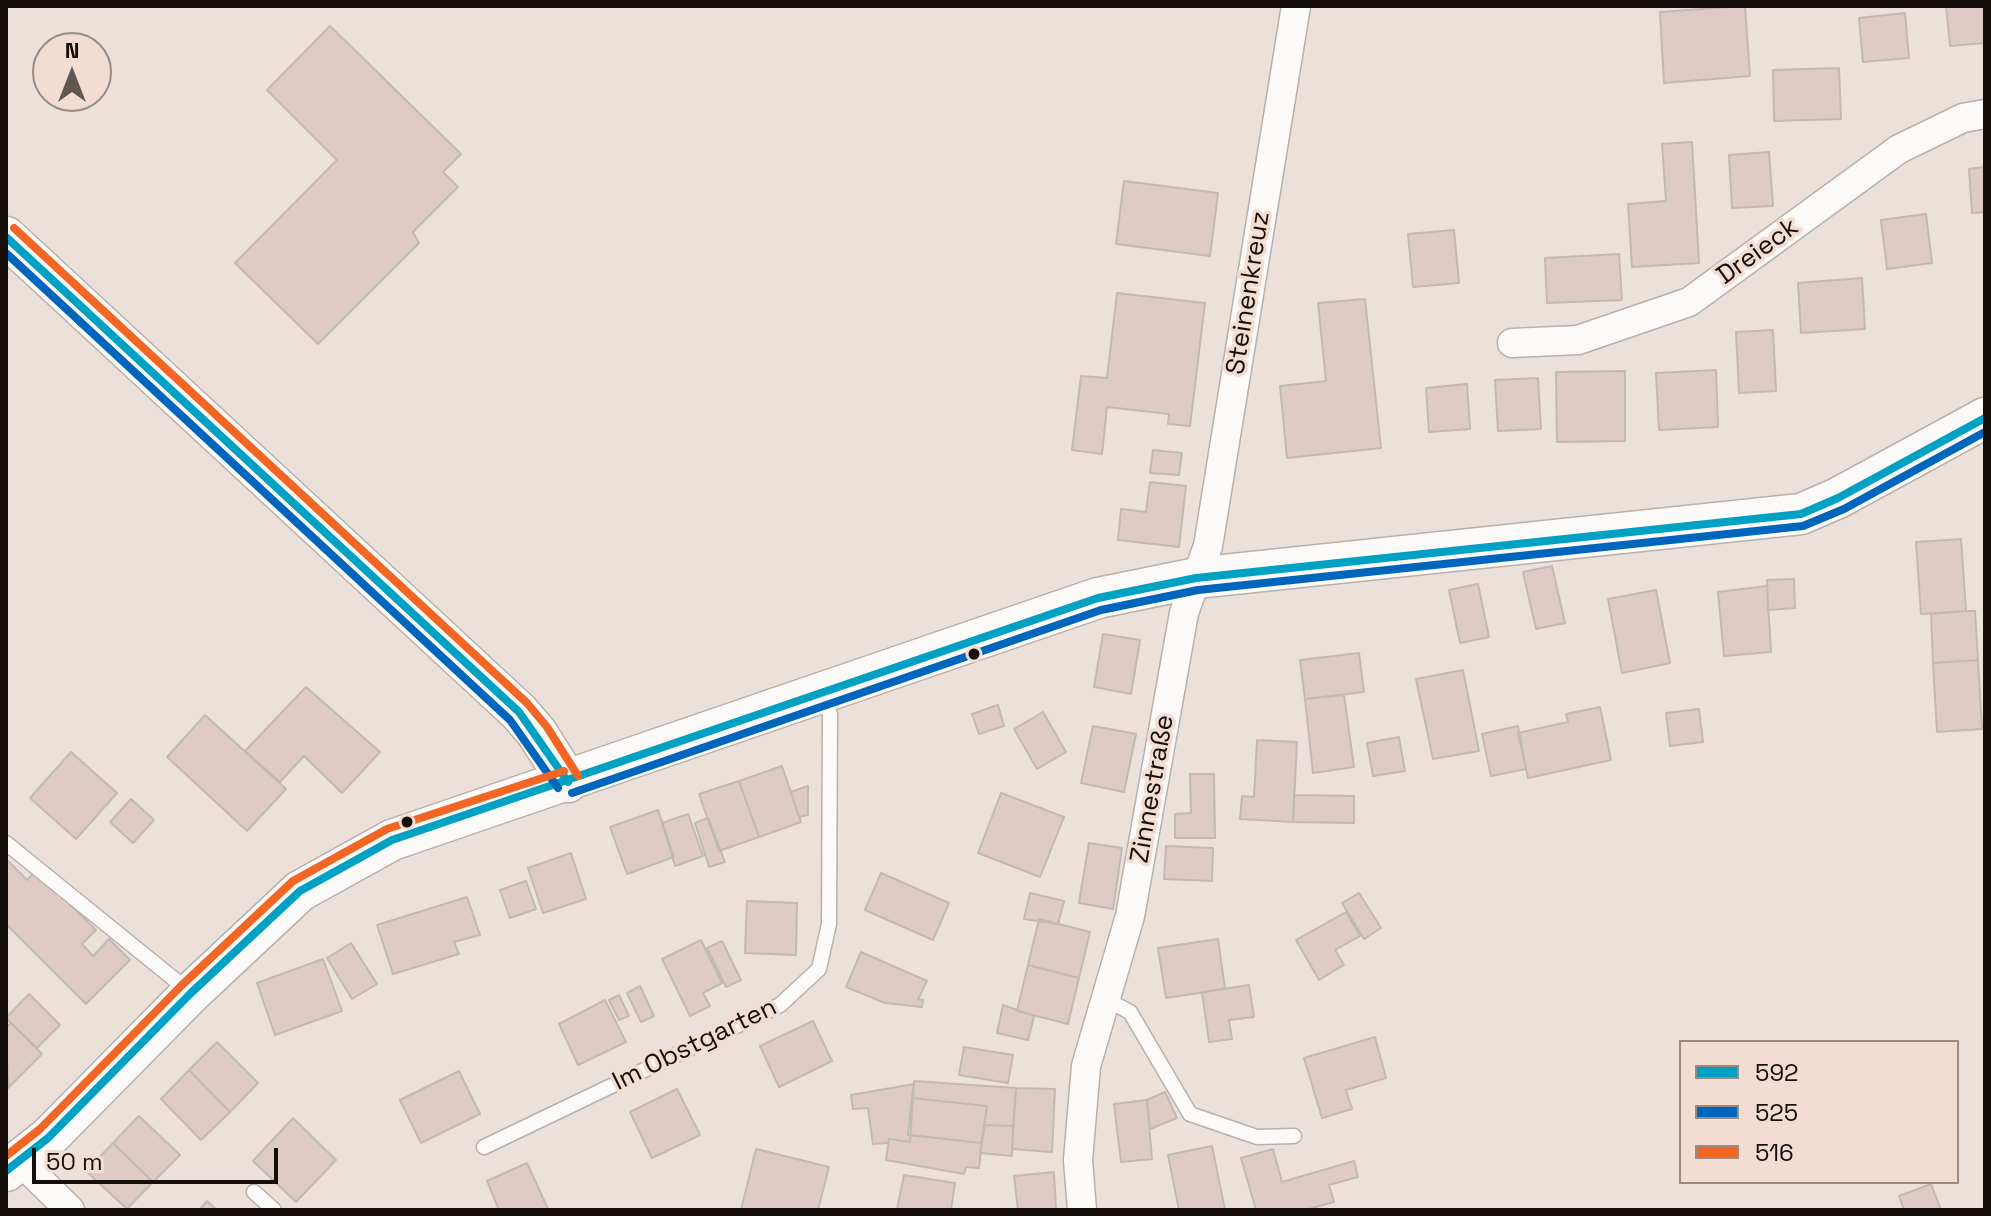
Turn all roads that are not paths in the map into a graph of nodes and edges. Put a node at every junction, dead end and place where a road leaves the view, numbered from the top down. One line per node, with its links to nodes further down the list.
1 (1296, 6): 6 (street, Steinenkreuz)
2 (1985, 114): 4 (street, Dreieck)
3 (6, 237): 8 (main road)
4 (1512, 343)
5 (1985, 418): 6 (main road)
6 (1196, 578): 7 (main road); 11 (street, Zinnestraße)
7 (823, 693): 8 (main road); 13 (lane, Im Obstgarten)
8 (568, 782): 10 (main road)
9 (6, 843): 10 (lane)
10 (191, 993): 14 (main road)
11 (1107, 1000): 12 (lane); 18 (street, Zinnestraße)
12 (1294, 1136)
13 (484, 1147)
14 (13, 1166): 16 (street)
15 (254, 1192): 17 (lane)
16 (70, 1210)
17 (274, 1210)
18 (1082, 1210)

